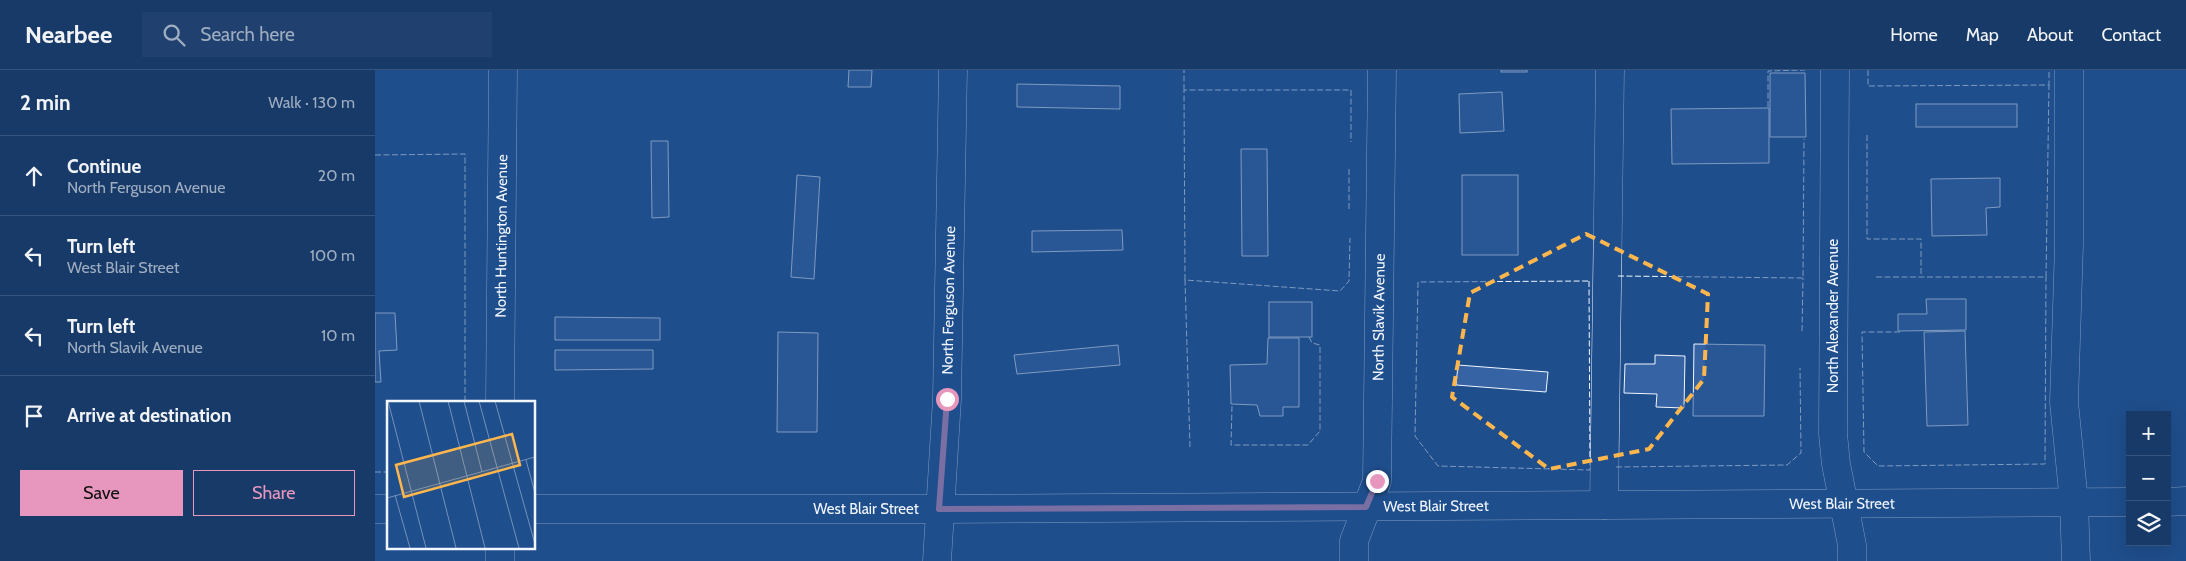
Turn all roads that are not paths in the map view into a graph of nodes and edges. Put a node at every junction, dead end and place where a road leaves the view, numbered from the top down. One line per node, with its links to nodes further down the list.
1 (503, 70): 7 (street, North Huntington Avenue)
2 (953, 70): 16 (street, North Ferguson Avenue)
3 (1382, 70): 14 (street, North Slavik Avenue)
4 (1610, 70): 13 (street)
5 (1835, 70): 12 (street, North Alexander Avenue)
6 (2069, 70): 9 (street)
7 (500, 401)
8 (2186, 501): 11 (street)
9 (2074, 502): 10 (street, West Blair Street); 12 (street, West Blair Street); 22 (street)
10 (2126, 502)
11 (2171, 502)
12 (1843, 504): 13 (street, West Blair Street); 21 (street, North Alexander Avenue)
13 (1604, 505): 14 (street, West Blair Street)
14 (1366, 507): 16 (street, West Blair Street); 20 (street, North Slavik Avenue)
15 (535, 508): 16 (street, West Blair Street)
16 (939, 509): 19 (street, North Ferguson Avenue)
17 (500, 548): 18 (street)
18 (500, 561)
19 (937, 561)
20 (1354, 561)
21 (1852, 561)
22 (2076, 561)

